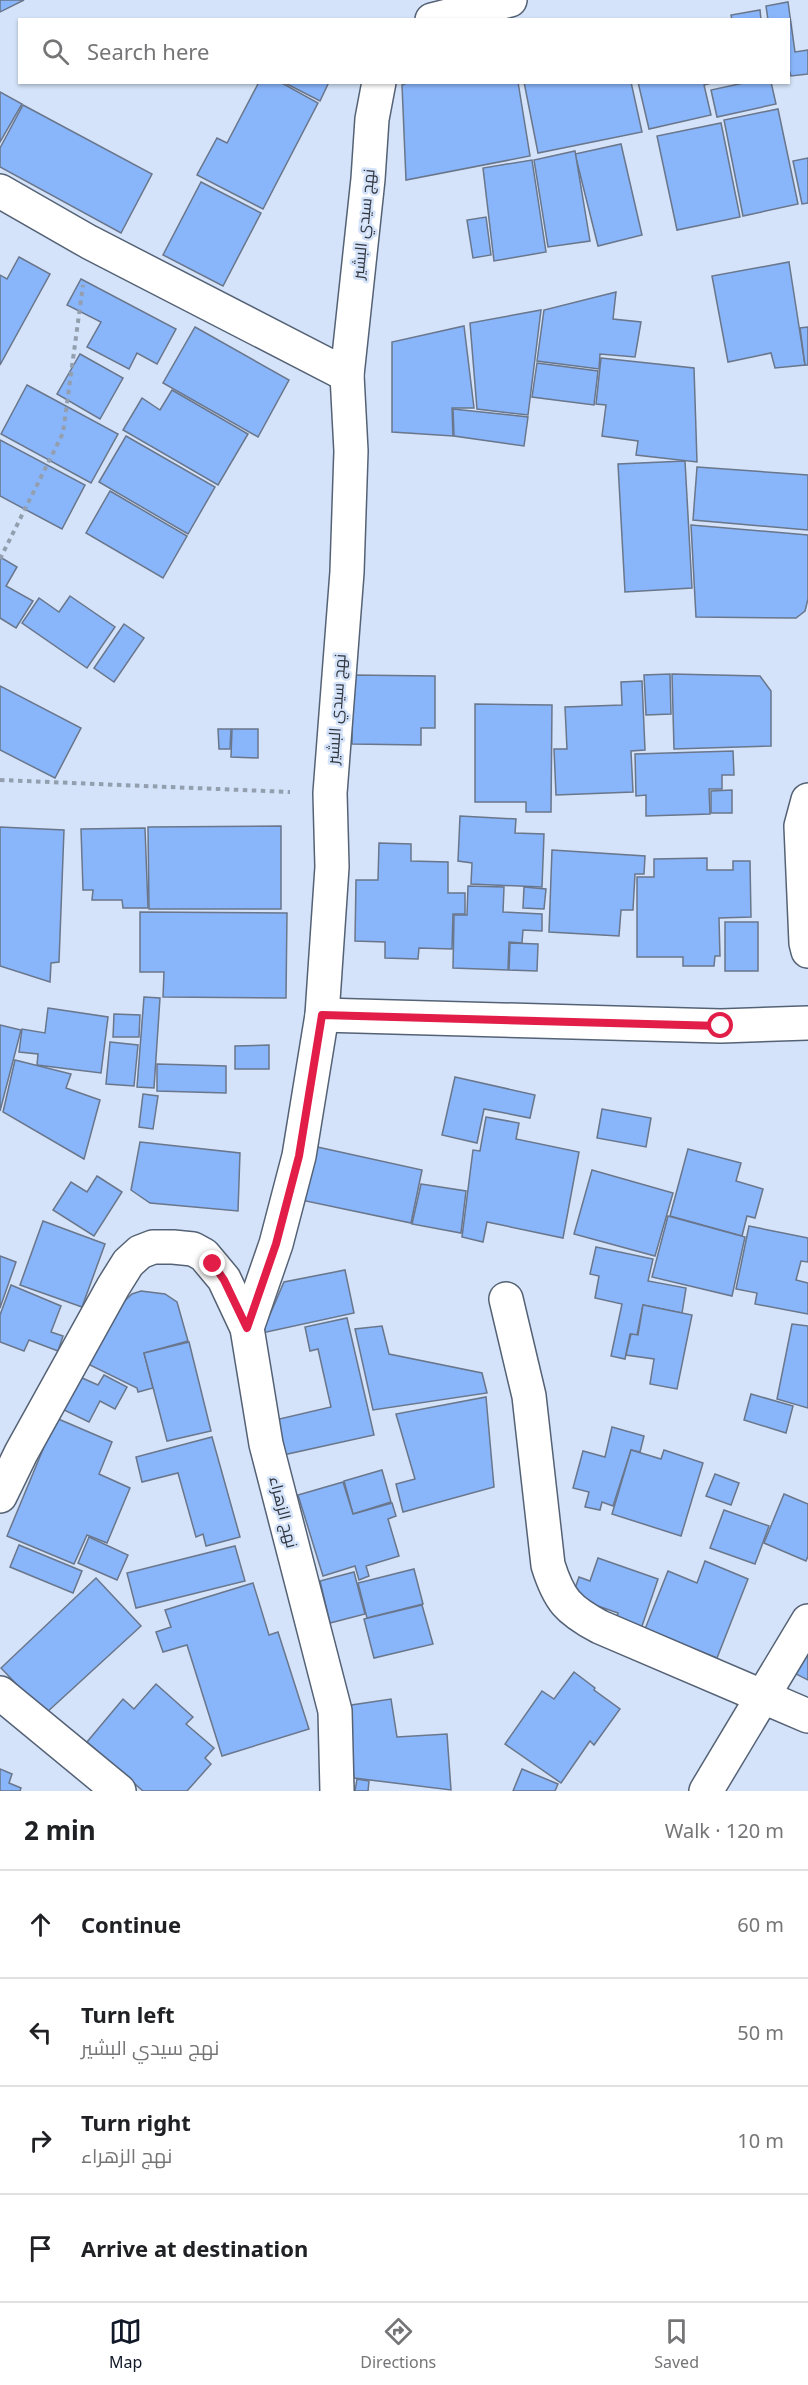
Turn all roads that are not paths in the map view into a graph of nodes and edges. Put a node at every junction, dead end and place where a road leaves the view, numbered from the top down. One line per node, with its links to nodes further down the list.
1 (510, 0): 2 (street)
2 (434, 18)
3 (379, 84): 5 (street, نهج سيدي البشير)
4 (0, 191): 5 (street)
5 (347, 375): 8 (street, نهج سيدي البشير)
6 (808, 800): 7 (street)
7 (808, 951)
8 (322, 1015): 9 (street); 11 (street, نهج سيدي البشير)
9 (808, 1023)
10 (506, 1299): 16 (street)
11 (247, 1328): 12 (street, نهج الزهراء); 19 (street, نهج الزهراء)
12 (11, 1450): 13 (street)
13 (0, 1496)
14 (808, 1621): 16 (street)
15 (0, 1693): 18 (street)
16 (761, 1697): 17 (street); 20 (street)
17 (808, 1716)
18 (119, 1791)
19 (337, 1791)
20 (706, 1791)

